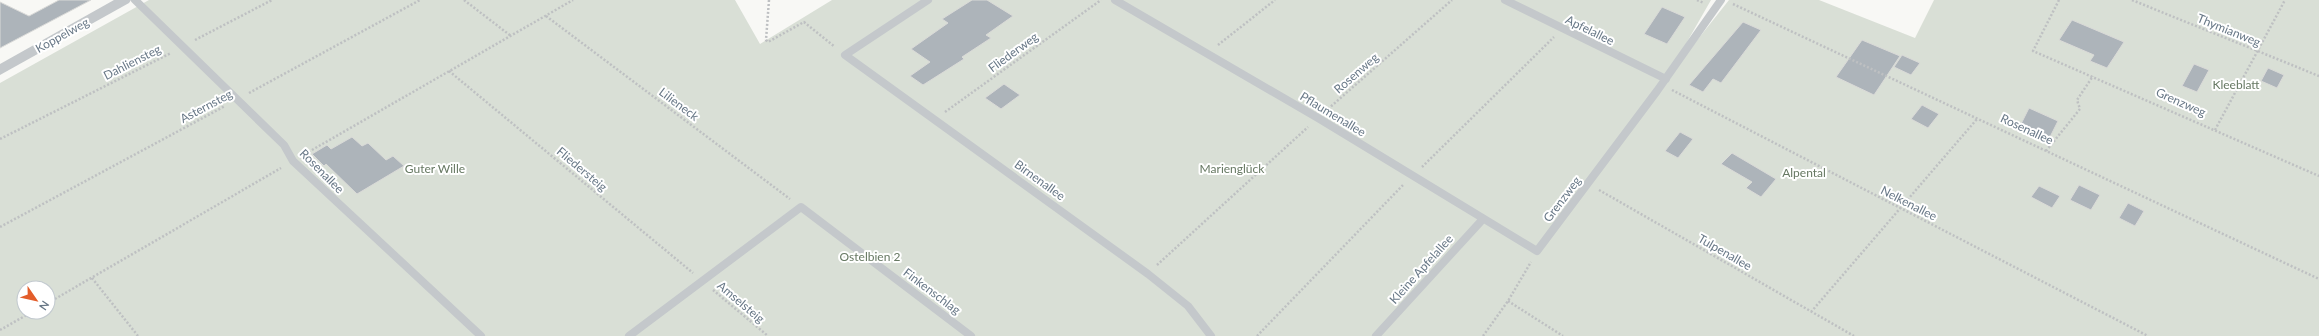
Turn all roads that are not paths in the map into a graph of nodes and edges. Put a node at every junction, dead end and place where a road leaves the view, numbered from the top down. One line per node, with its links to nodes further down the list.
1 (124, 0): 7 (street, Koppelweg)
2 (136, 0): 11 (lane, Rosenallee)
3 (928, 0): 14 (lane, Birnenallee)
4 (1115, 0): 9 (lane, Pflaumenallee)
5 (1505, 0): 8 (lane, Apfelallee)
6 (1721, 0): 8 (lane, Grenzweg)
7 (0, 70)
8 (1664, 82): 10 (lane, Grenzweg)
9 (1483, 219): 10 (lane, Pflaumenallee); 15 (lane, Kleine Apfelallee)
10 (1538, 251)
11 (481, 336)
12 (629, 336): 13 (lane, Finkenschlag)
13 (971, 336)
14 (1211, 336)
15 (1376, 336)

